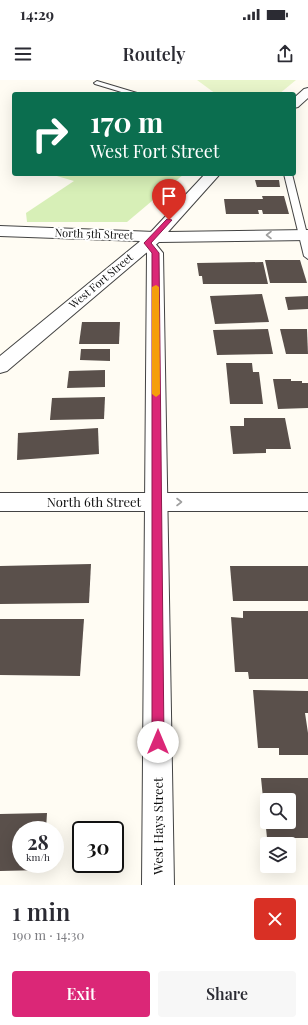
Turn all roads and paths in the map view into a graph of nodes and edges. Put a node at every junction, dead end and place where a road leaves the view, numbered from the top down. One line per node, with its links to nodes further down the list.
1 (97, 83): 2 (lane)
2 (128, 92)
3 (308, 92): 4 (street)
4 (296, 102)
5 (211, 176): 9 (street, West Fort Street)
6 (289, 176): 8 (lane)
7 (0, 231): 9 (street, North 5th Street)
8 (305, 235): 9 (street, North 5th Street, one-way to 9); 10 (lane)
9 (151, 240): 11 (street, West Fort Street); 13 (street, West Hays Street)
10 (308, 256)
11 (0, 366)
12 (0, 502): 13 (street, North 6th Street)
13 (157, 502): 14 (street, North 6th Street, one-way to 14); 15 (street, West Hays Street)
14 (308, 502)
15 (158, 885)

